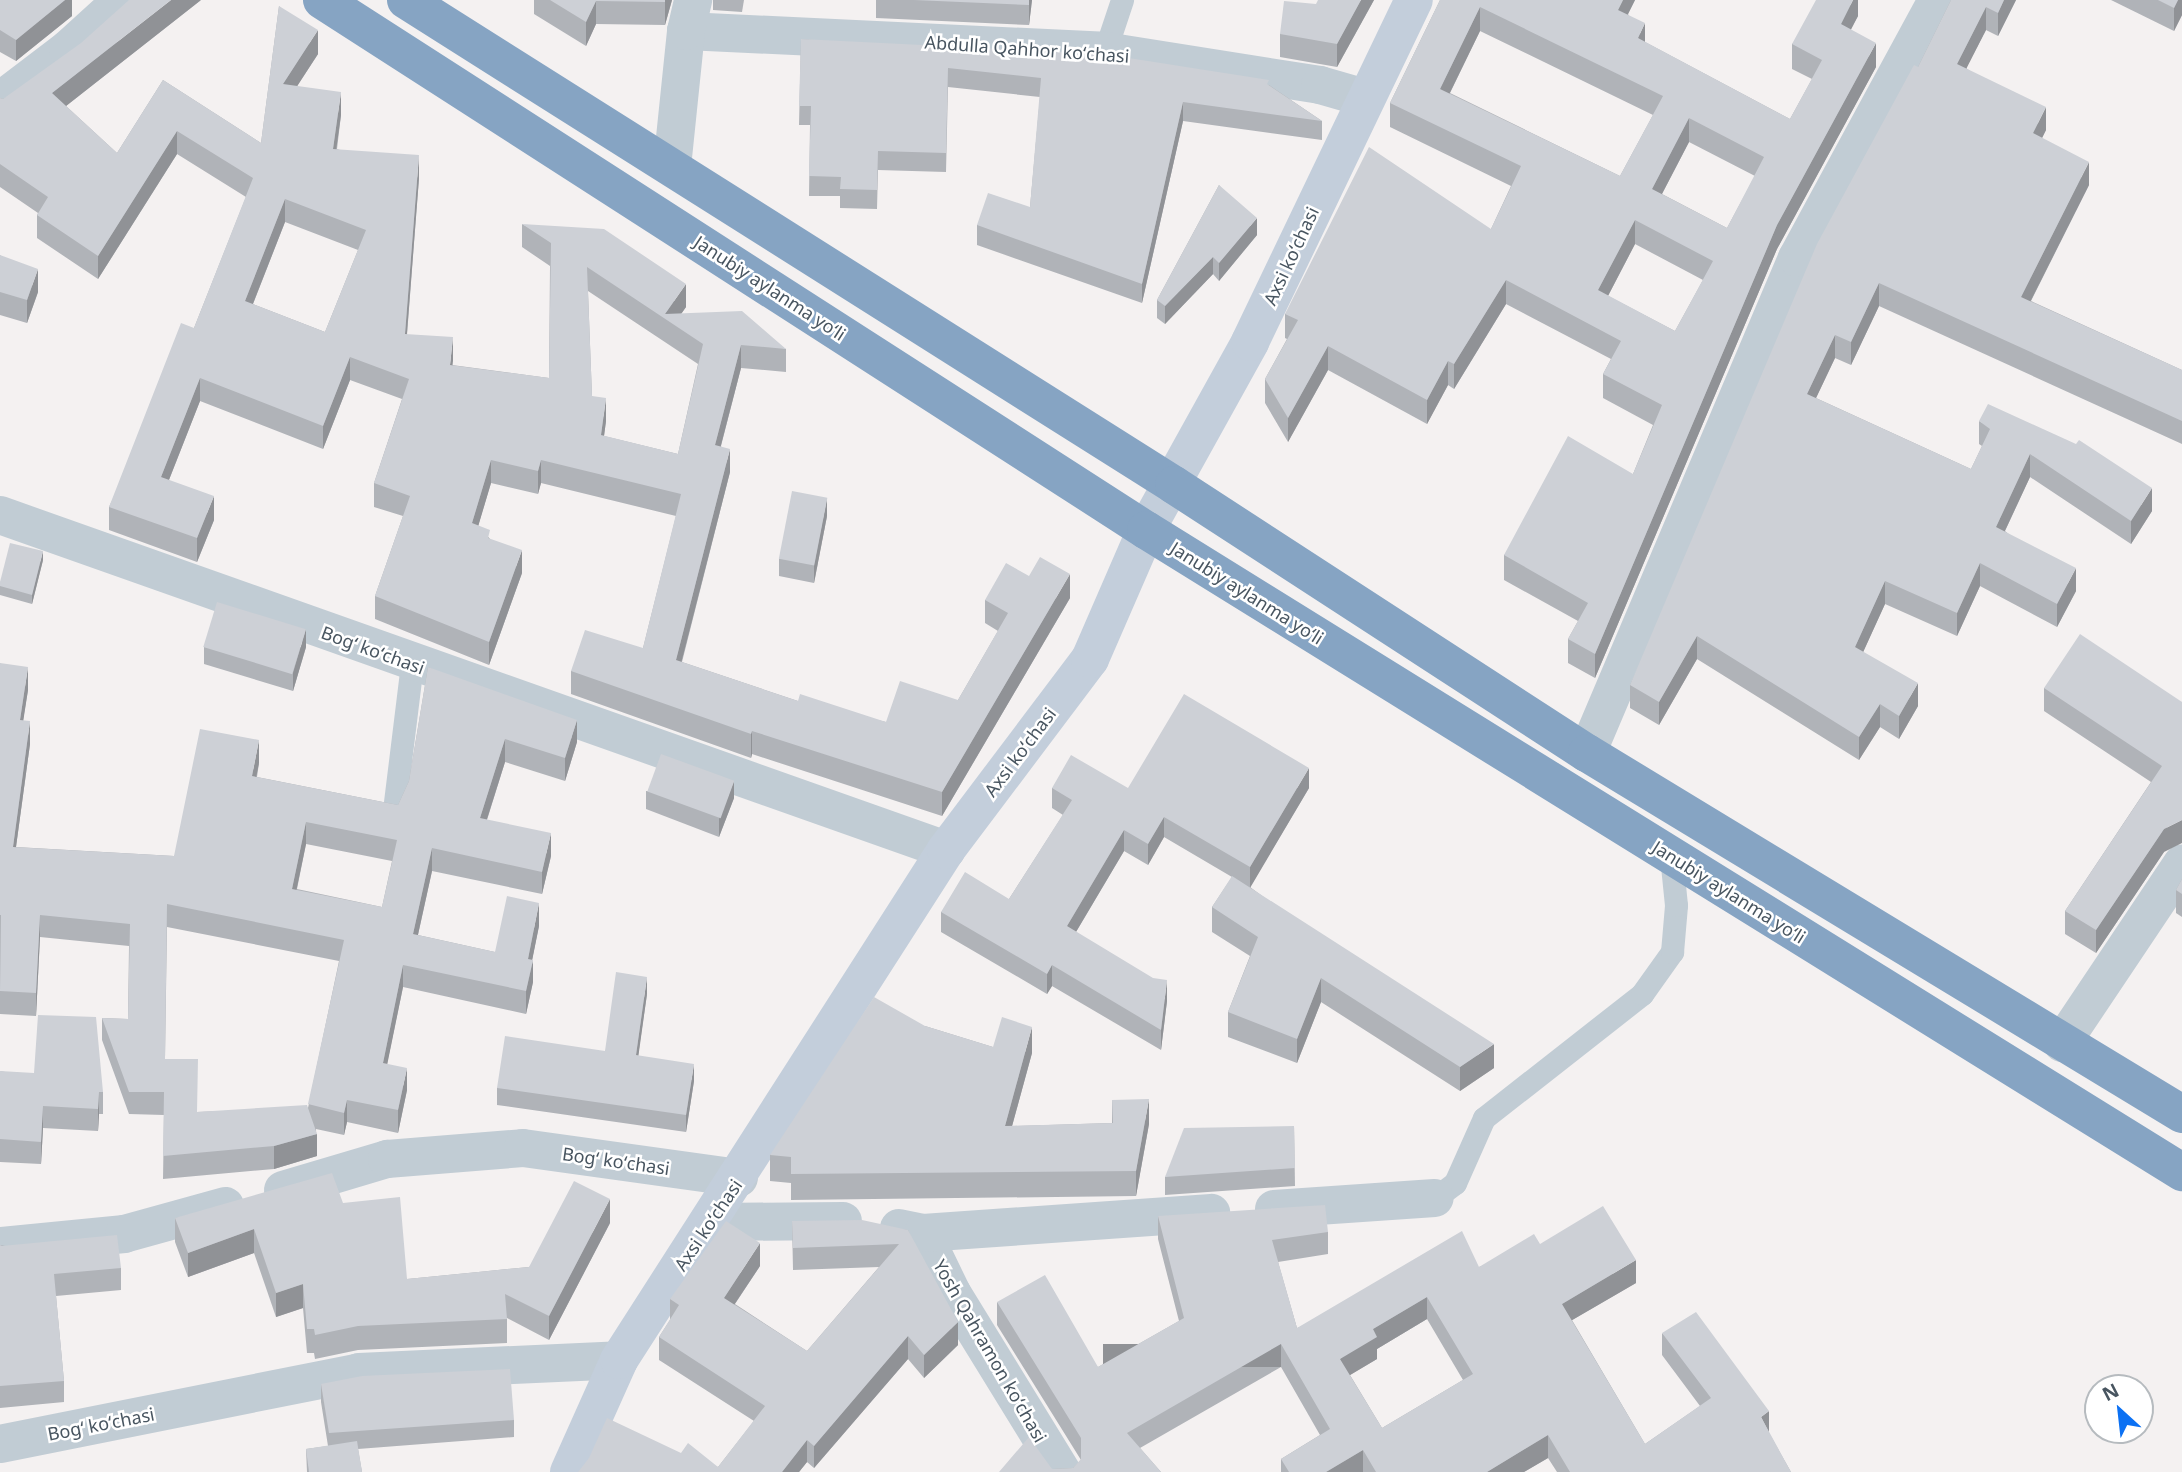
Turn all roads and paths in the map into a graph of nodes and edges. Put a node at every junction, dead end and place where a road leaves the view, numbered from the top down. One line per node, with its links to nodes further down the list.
1 (122, 0): 10 (street)
2 (322, 0): 14 (highway, Janubiy aylanma yoʻli)
3 (406, 0): 11 (highway)
4 (1122, 0): 8 (lane)
5 (1414, 0): 9 (street, Axsi koʻchasi)
6 (1937, 0): 16 (street)
7 (690, 15): 8 (street, Abdulla Qahhor koʻchasi); 11 (street, Abdulla Qahhor koʻchasi)
8 (1105, 51): 9 (street, Abdulla Qahhor koʻchasi)
9 (1365, 98): 12 (street, Axsi koʻchasi)
10 (0, 101)
11 (672, 167): 12 (highway)
12 (1174, 485): 14 (street, Axsi koʻchasi); 16 (highway)
13 (0, 514): 15 (street, Bogʻ koʻchasi)
14 (1146, 530): 18 (street, Axsi koʻchasi); 19 (highway, Janubiy aylanma yoʻli)
15 (412, 664): 17 (lane); 18 (street, Bogʻ koʻchasi)
16 (1587, 753): 21 (highway)
17 (395, 802)
18 (946, 850): 24 (street, Axsi koʻchasi)
19 (1671, 856): 23 (highway, Janubiy aylanma yoʻli); 25 (lane)
20 (2182, 864): 21 (street)
21 (2062, 1043): 22 (highway)
22 (2182, 1114)
23 (2182, 1172)
24 (739, 1178): 26 (street, Axsi koʻchasi); 28 (street, Bogʻ koʻchasi)
25 (1435, 1198): 27 (street)
26 (709, 1222): 27 (street); 29 (street, Axsi koʻchasi)
27 (923, 1233): 32 (street, Yosh Qahramon koʻchasi)
28 (0, 1245)
29 (619, 1360): 30 (street, Bogʻ koʻchasi); 31 (street, Axsi koʻchasi)
30 (0, 1444)
31 (569, 1472)
32 (1062, 1472)

